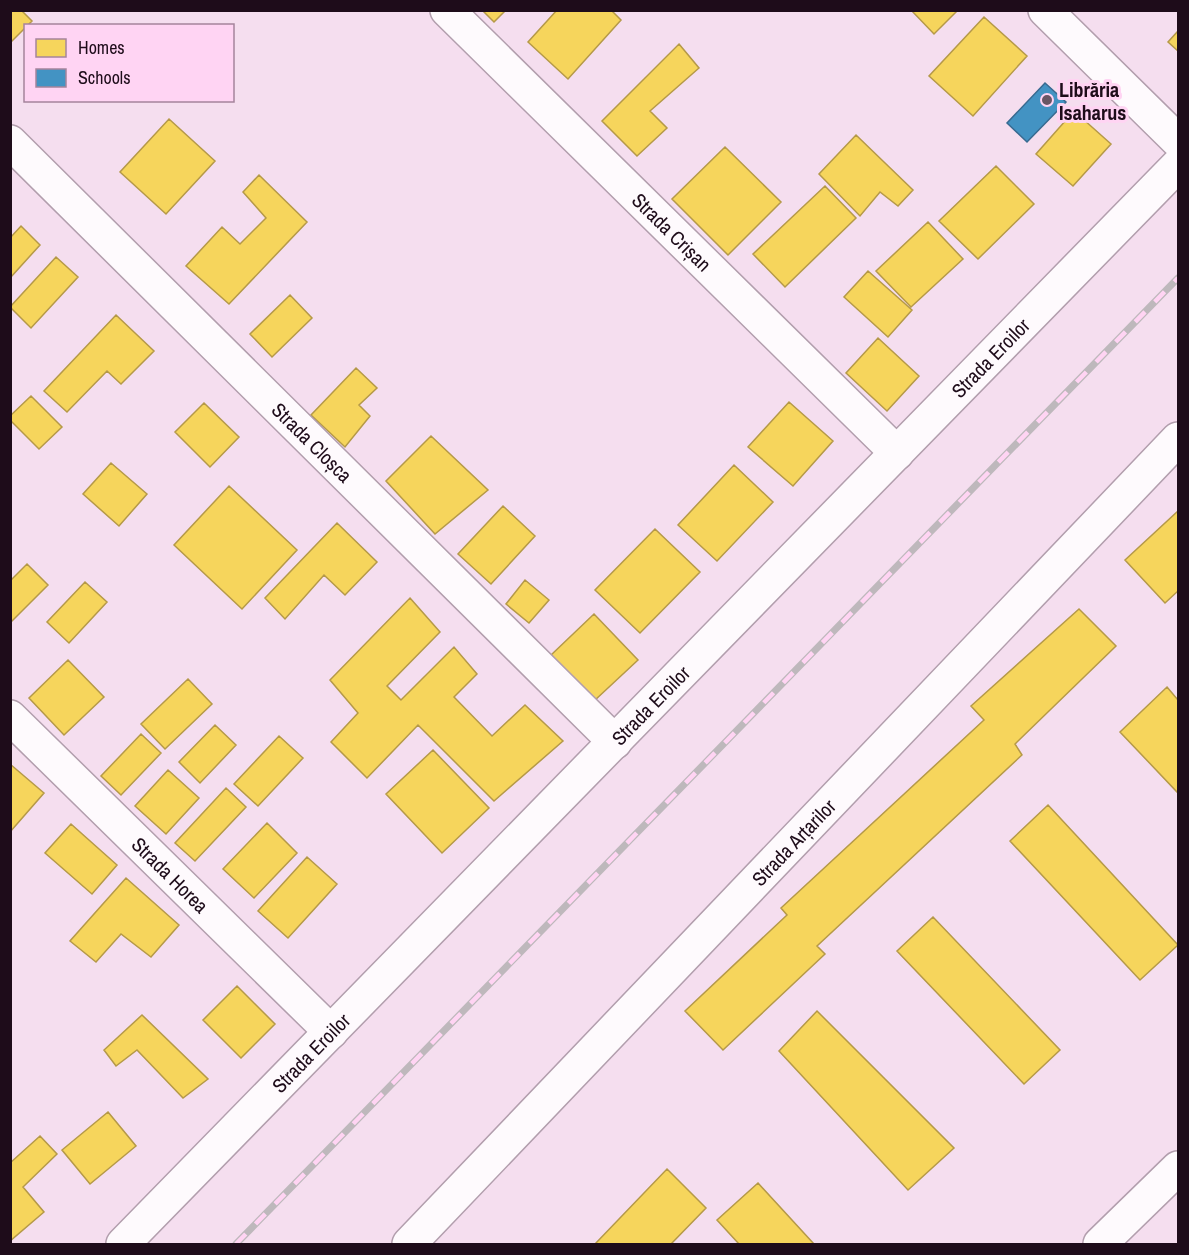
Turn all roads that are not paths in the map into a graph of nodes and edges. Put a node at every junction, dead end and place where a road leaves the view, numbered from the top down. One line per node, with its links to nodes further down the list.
1 (447, 10): 7 (street, Strada Crișan)
2 (1045, 10): 3 (street)
3 (1179, 141)
4 (10, 142): 9 (street, Strada Cloșca)
5 (1179, 165): 7 (street, Strada Eroilor)
6 (1179, 439): 13 (street, Strada Arțarilor)
7 (897, 453): 9 (street, Strada Eroilor)
8 (10, 717): 10 (street, Strada Horea)
9 (615, 742): 10 (street, Strada Eroilor)
10 (331, 1032): 12 (street, Strada Eroilor)
11 (1179, 1168): 14 (street)
12 (123, 1245)
13 (409, 1245)
14 (1100, 1245)

